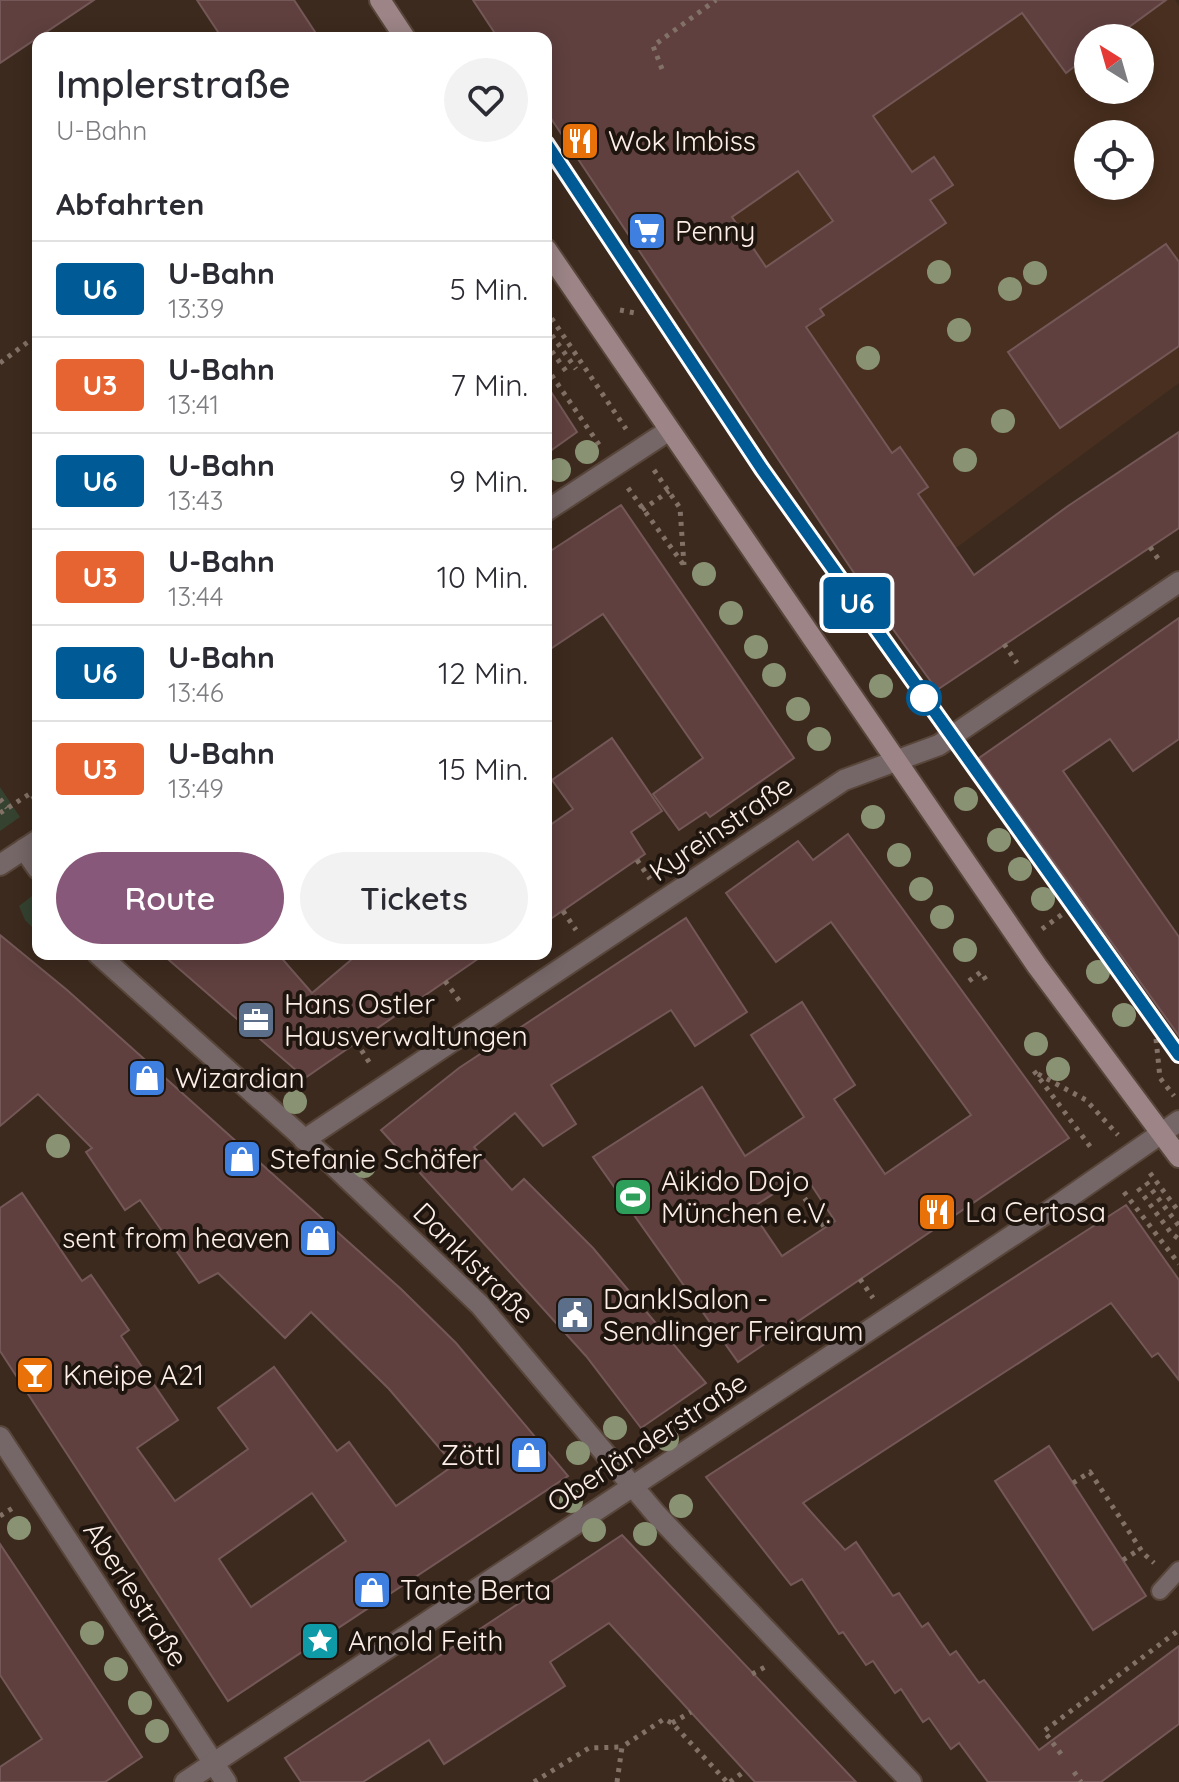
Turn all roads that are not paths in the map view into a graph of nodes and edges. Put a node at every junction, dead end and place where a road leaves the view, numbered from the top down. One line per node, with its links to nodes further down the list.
1 (380, 0): 2 (main road)
2 (401, 32)
3 (552, 258): 4 (main road)
4 (668, 431): 5 (street); 7 (main road)
5 (552, 507)
6 (1179, 582): 7 (street, Kyreinstraße)
7 (896, 760): 12 (main road); 13 (street, Kyreinstraße)
8 (31, 844): 9 (street)
9 (0, 865)
10 (105, 960): 13 (street, Danklstraße)
11 (1179, 1121): 12 (street, Oberländerstraße)
12 (1163, 1134): 14 (main road); 16 (street, Oberländerstraße)
13 (304, 1140): 16 (street, Danklstraße)
14 (1179, 1157)
15 (0, 1437): 19 (street, Aberlestraße)
16 (632, 1484): 19 (street, Oberländerstraße); 22 (street, Danklstraße)
17 (1173, 1567): 18 (lane)
18 (1160, 1591)
19 (214, 1763): 20 (street, Oberländerstraße); 21 (street, Aberlestraße)
20 (185, 1782)
21 (226, 1782)
22 (911, 1782)

